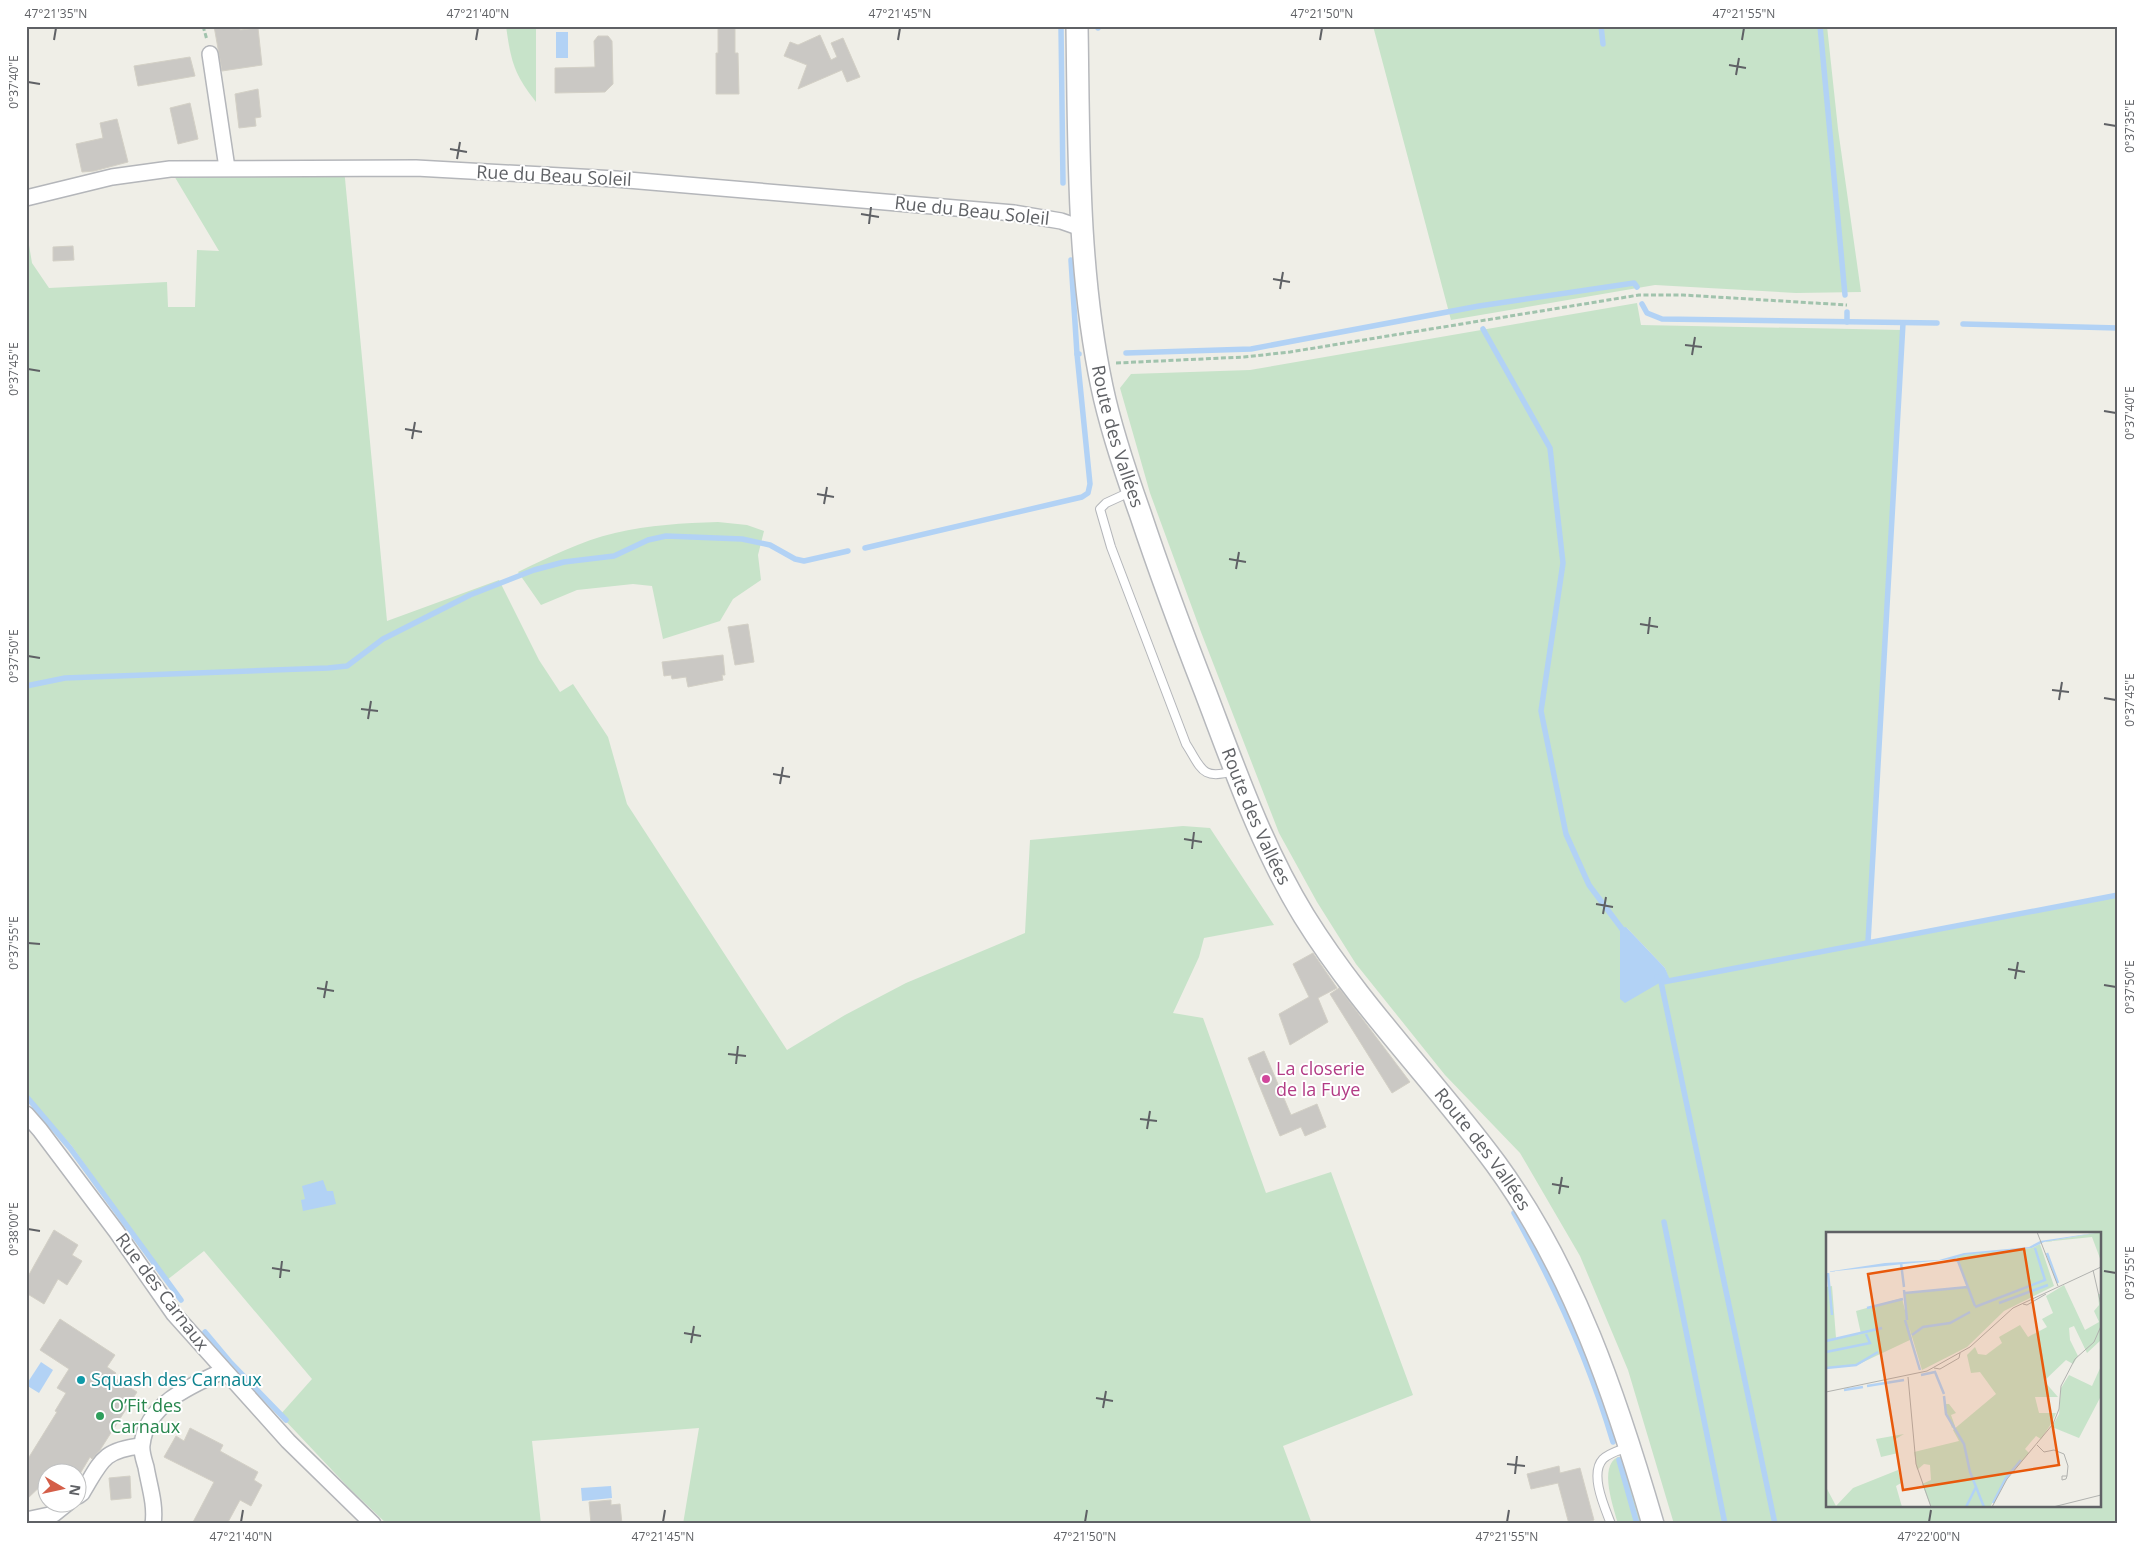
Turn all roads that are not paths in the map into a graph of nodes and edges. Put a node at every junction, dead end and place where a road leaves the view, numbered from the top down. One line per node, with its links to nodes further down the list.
1 (1077, 26): 5 (main road, Route des Vallées)
2 (210, 54): 3 (street)
3 (227, 168): 4 (street, Rue du Beau Soleil); 5 (street, Rue du Beau Soleil)
4 (26, 198)
5 (1081, 228): 6 (main road, Route des Vallées)
6 (1132, 491): 7 (main road, Route des Vallées); 7 (lane)
7 (1235, 770): 11 (main road, Route des Vallées)
8 (26, 1114): 9 (street, Rue des Carnaux)
9 (223, 1371): 10 (street); 16 (street, Rue des Carnaux)
10 (141, 1446): 12 (street); 15 (street)
11 (1630, 1446): 17 (lane); 18 (main road, Route des Vallées)
12 (88, 1483)
13 (56, 1512): 14 (street)
14 (26, 1520)
15 (153, 1524)
16 (373, 1524)
17 (1611, 1524)
18 (1653, 1524)

